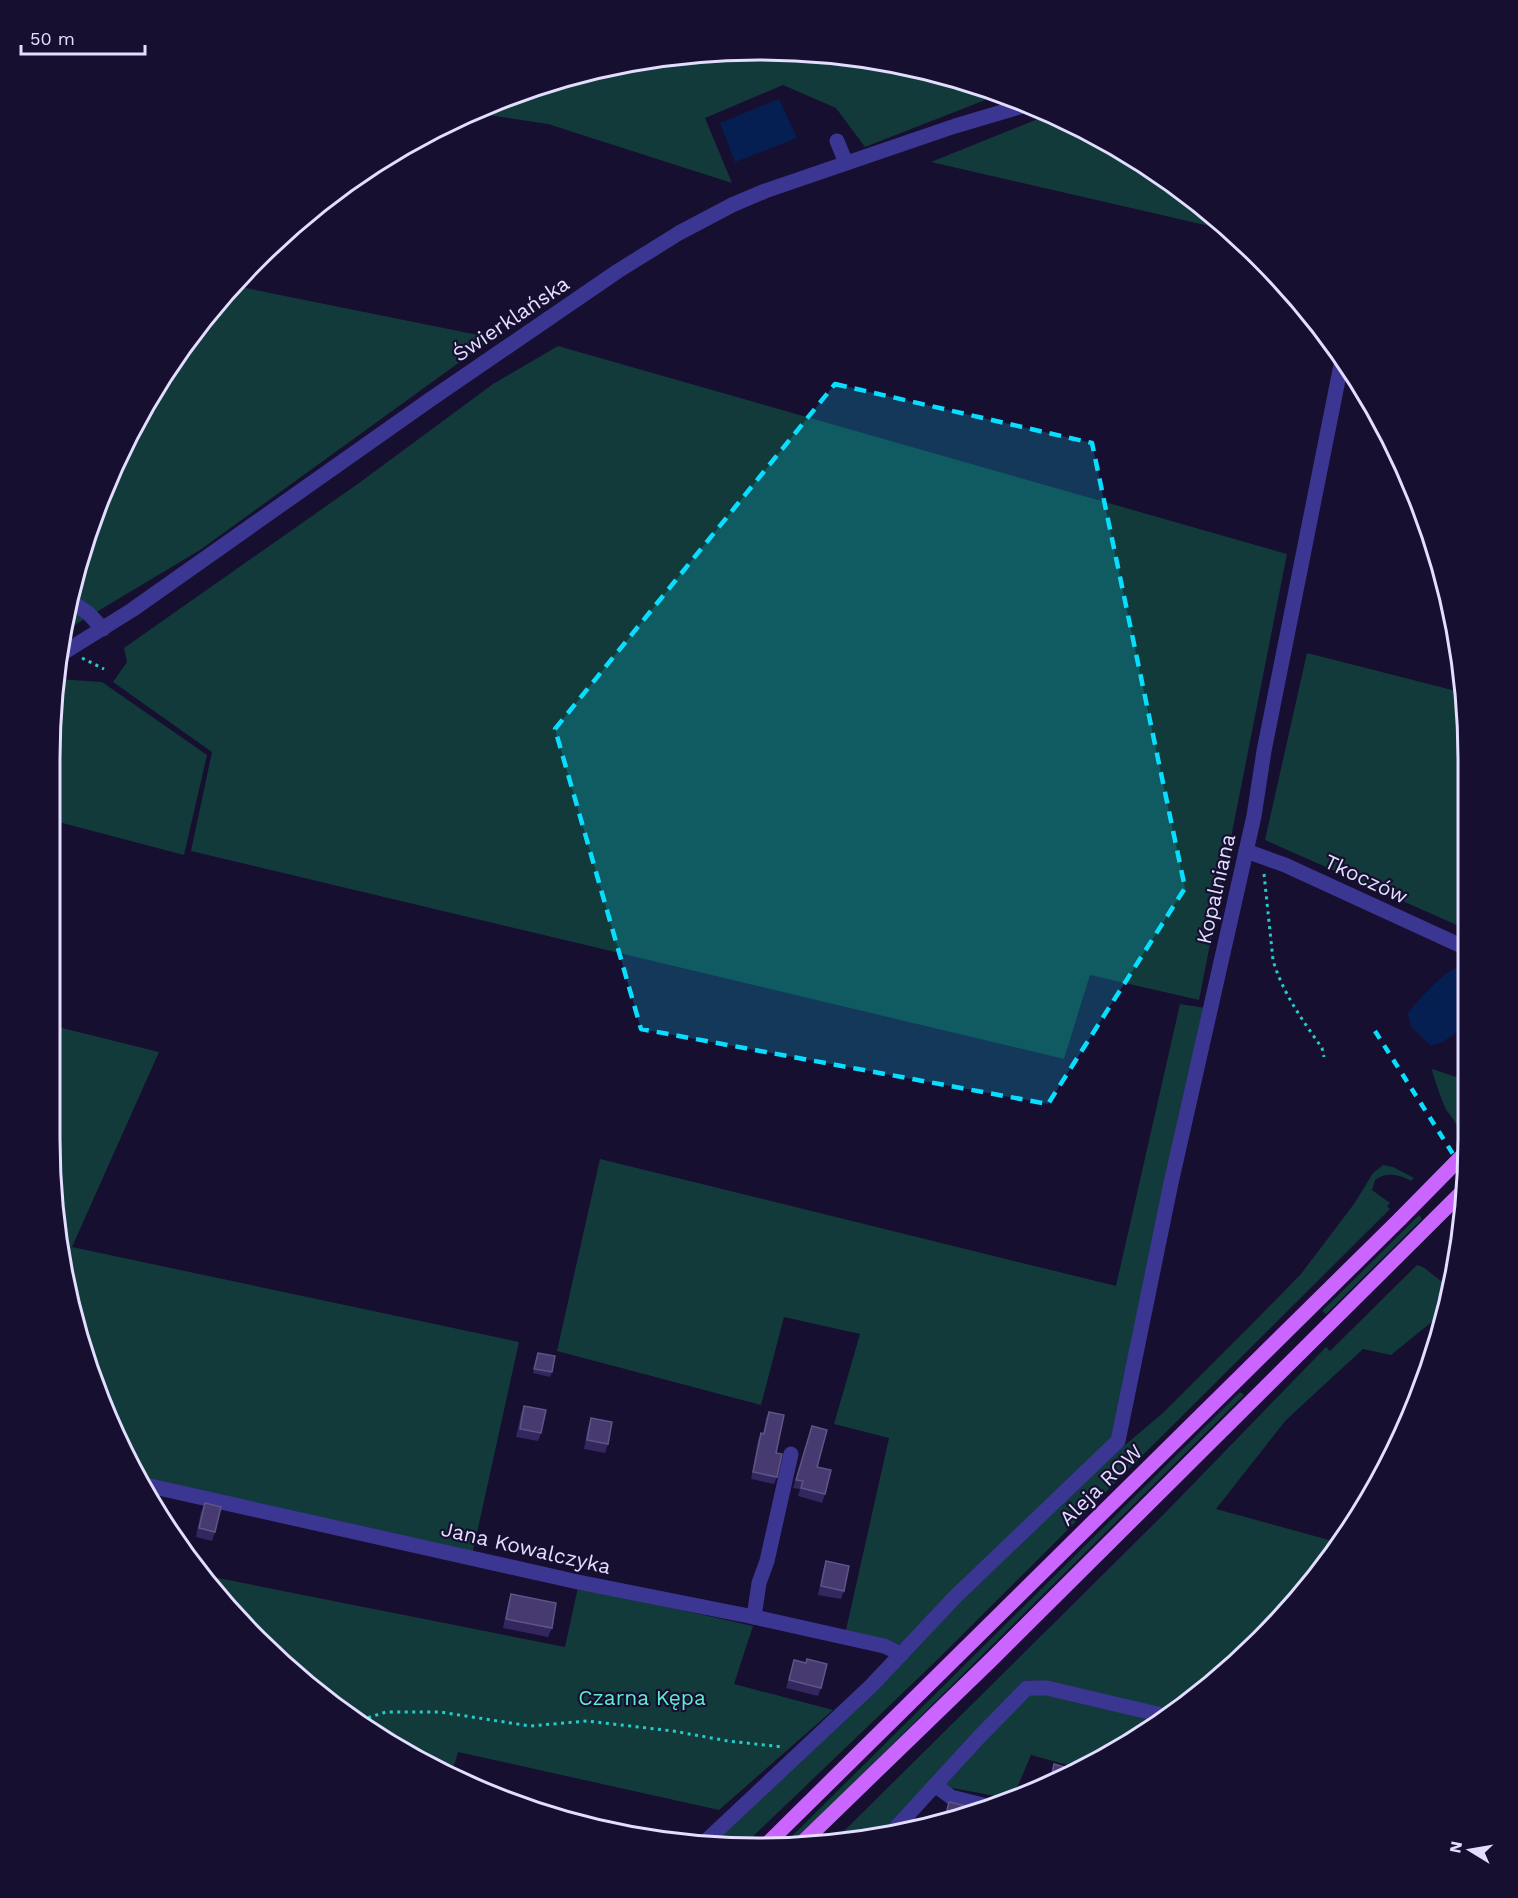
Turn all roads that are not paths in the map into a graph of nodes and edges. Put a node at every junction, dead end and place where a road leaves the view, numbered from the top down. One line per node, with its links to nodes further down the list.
1 (1013, 108): 3 (street, Świerklańska)
2 (837, 141): 3 (street)
3 (846, 163): 6 (street, Świerklańska)
4 (1340, 371): 8 (street, Kopalniana)
5 (77, 606): 6 (street)
6 (103, 629): 7 (street, Świerklańska)
7 (69, 649)
8 (1246, 851): 9 (street, Tkoczów); 15 (street, Kopalniana)
9 (1458, 945)
10 (1458, 1160): 22 (main road, Aleja ROW, bridge)
11 (1455, 1199): 21 (main road)
12 (791, 1454): 14 (street)
13 (153, 1487): 14 (street, Jana Kowalczyka)
14 (754, 1617): 15 (street, Jana Kowalczyka)
15 (902, 1654): 20 (street, Kopalniana)
16 (1156, 1714): 17 (street)
17 (935, 1785): 18 (street); 19 (street)
18 (976, 1803)
19 (899, 1824)
20 (712, 1837)
21 (809, 1837)
22 (773, 1838)

